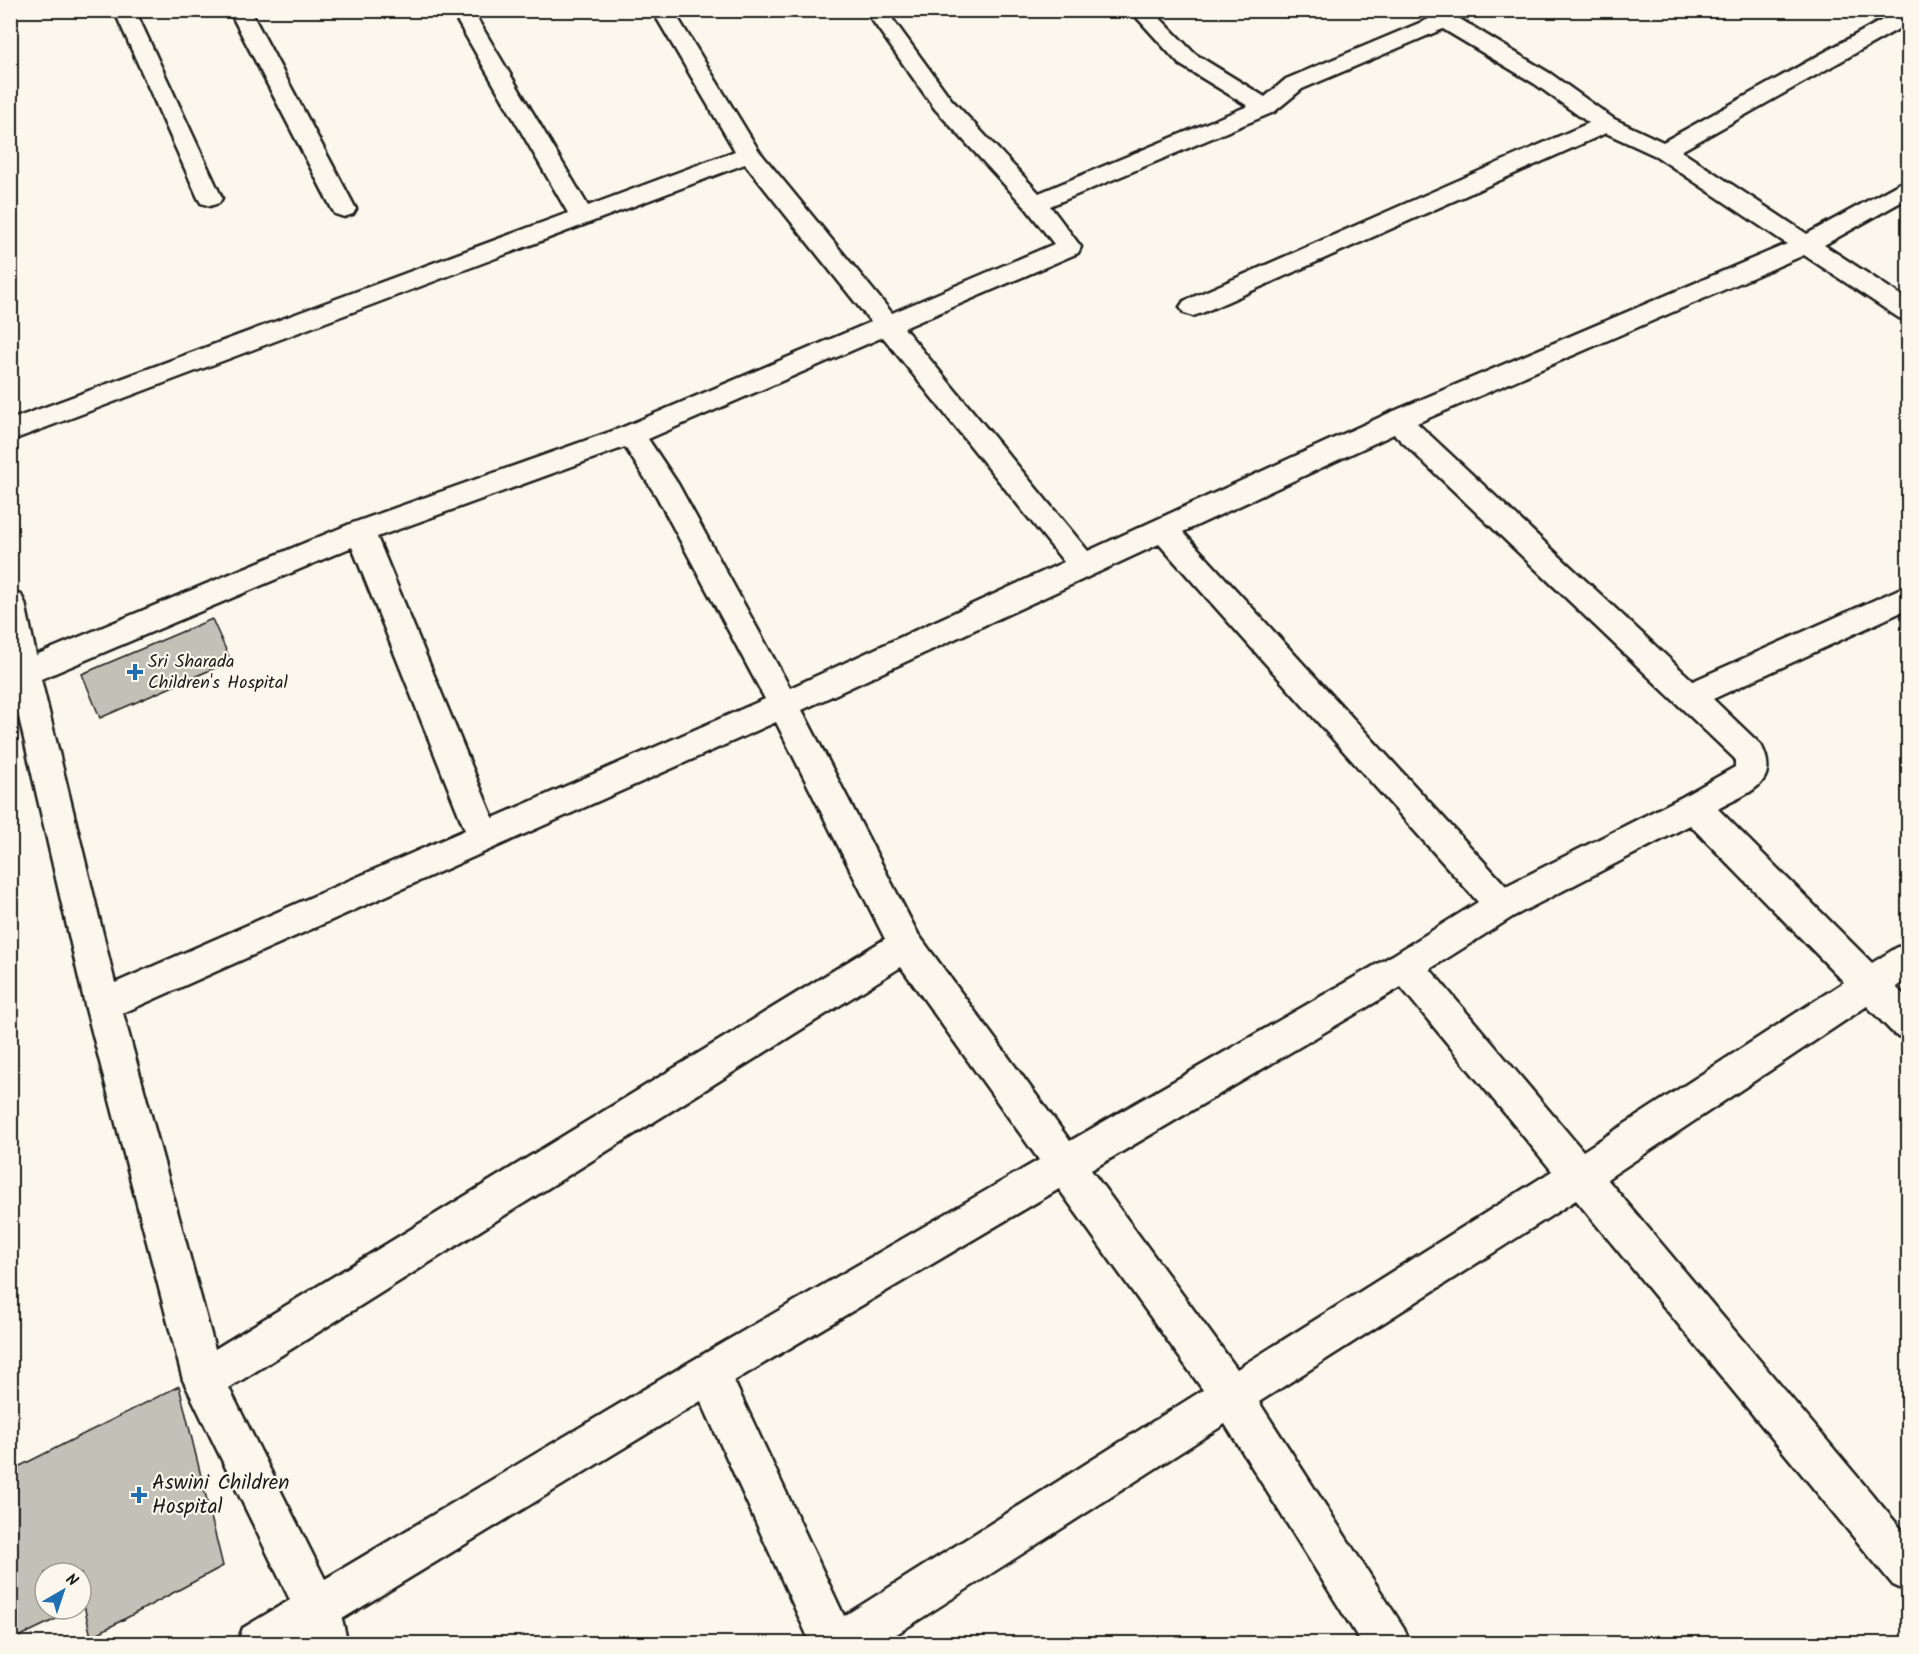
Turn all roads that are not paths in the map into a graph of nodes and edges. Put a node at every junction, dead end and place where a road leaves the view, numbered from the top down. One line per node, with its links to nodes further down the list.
1 (124, 10): 14 (street)
2 (239, 10): 16 (street)
3 (462, 10): 17 (street)
4 (662, 10): 12 (street)
5 (875, 10): 15 (street)
6 (1140, 10): 9 (street)
7 (1437, 16): 9 (street); 10 (street)
8 (1908, 24): 11 (street)
9 (1266, 107): 15 (street)
10 (1606, 124): 11 (street); 19 (street)
11 (1664, 151): 18 (street)
12 (749, 154): 17 (street); 21 (street)
13 (1908, 188): 18 (street)
14 (210, 198)
15 (1035, 203): 21 (street)
16 (344, 208)
17 (582, 216): 23 (street)
18 (1808, 244): 20 (street); 22 (street)
19 (1193, 307)
20 (1908, 312)
21 (887, 326): 24 (street); 27 (street)
22 (1397, 421): 25 (street); 31 (street)
23 (10, 431)
24 (631, 435): 26 (street); 32 (street)
25 (1162, 528): 27 (street); 35 (street)
26 (360, 532): 30 (street); 34 (street)
27 (1083, 565): 32 (street)
28 (1908, 596): 31 (street)
29 (10, 603): 30 (street)
30 (17, 676): 40 (street)
31 (1688, 697): 33 (street)
32 (783, 705): 34 (street); 36 (street)
33 (1694, 807): 35 (street); 39 (street)
34 (484, 837): 40 (street)
35 (1502, 905): 38 (street)
36 (906, 945): 42 (street); 45 (street)
37 (1908, 959): 39 (street)
38 (1405, 966): 42 (street); 43 (street)
39 (1870, 985): 41 (street); 43 (street)
40 (102, 1005): 45 (street)
41 (1908, 1023)
42 (1065, 1163): 44 (street); 46 (street)
43 (1580, 1175): 46 (street); 47 (street)
44 (709, 1373): 48 (street); 50 (street)
45 (203, 1380): 48 (street)
46 (1231, 1395): 51 (street); 52 (street)
47 (1908, 1570)
48 (321, 1626): 49 (street)
49 (259, 1644)
50 (834, 1644)
51 (840, 1644)
52 (1388, 1644)

